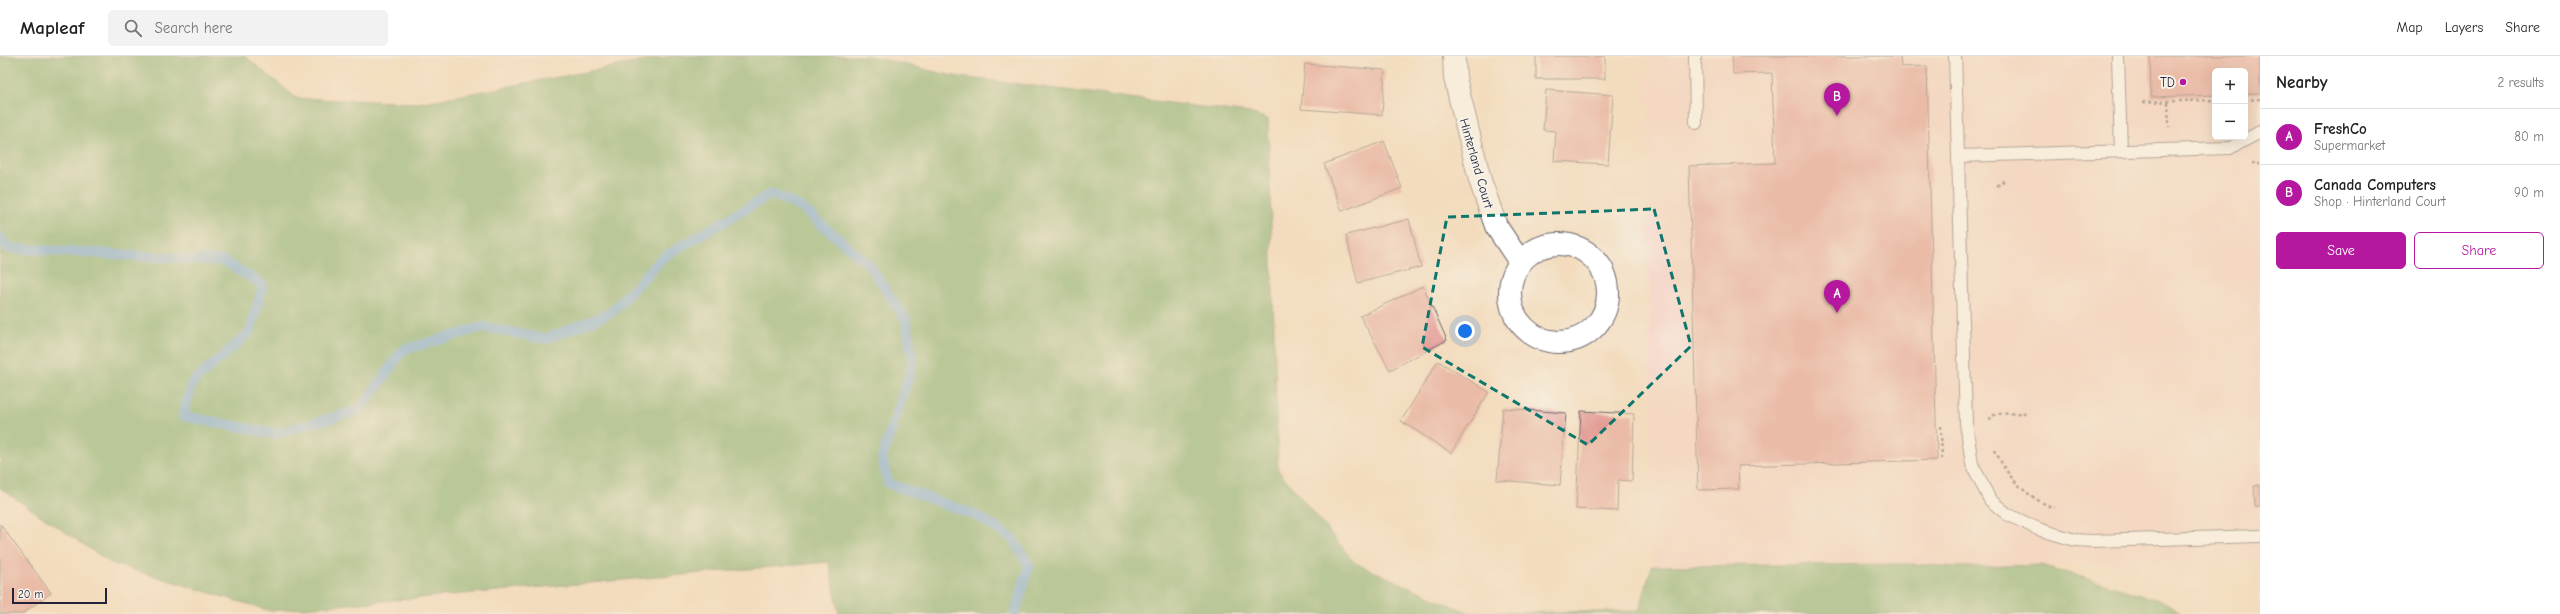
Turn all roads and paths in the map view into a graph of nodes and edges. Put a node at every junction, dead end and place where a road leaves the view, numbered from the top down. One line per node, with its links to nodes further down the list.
1 (1454, 56): 15 (street, Hinterland Court)
2 (1695, 56): 10 (lane)
3 (1955, 56): 14 (lane)
4 (2118, 56): 13 (lane)
5 (2260, 99): 7 (path)
6 (2212, 100): 9 (path)
7 (2248, 100)
8 (2143, 102): 9 (path)
9 (2168, 102): 12 (path)
10 (1696, 123)
11 (2260, 132): 13 (lane)
12 (2170, 133)
13 (2120, 151): 14 (lane)
14 (1959, 156): 20 (lane)
15 (1520, 262): 15 (street)
16 (2026, 413): 17 (path)
17 (1990, 422)
18 (1993, 445): 19 (path)
19 (2057, 509)
20 (2260, 536)

